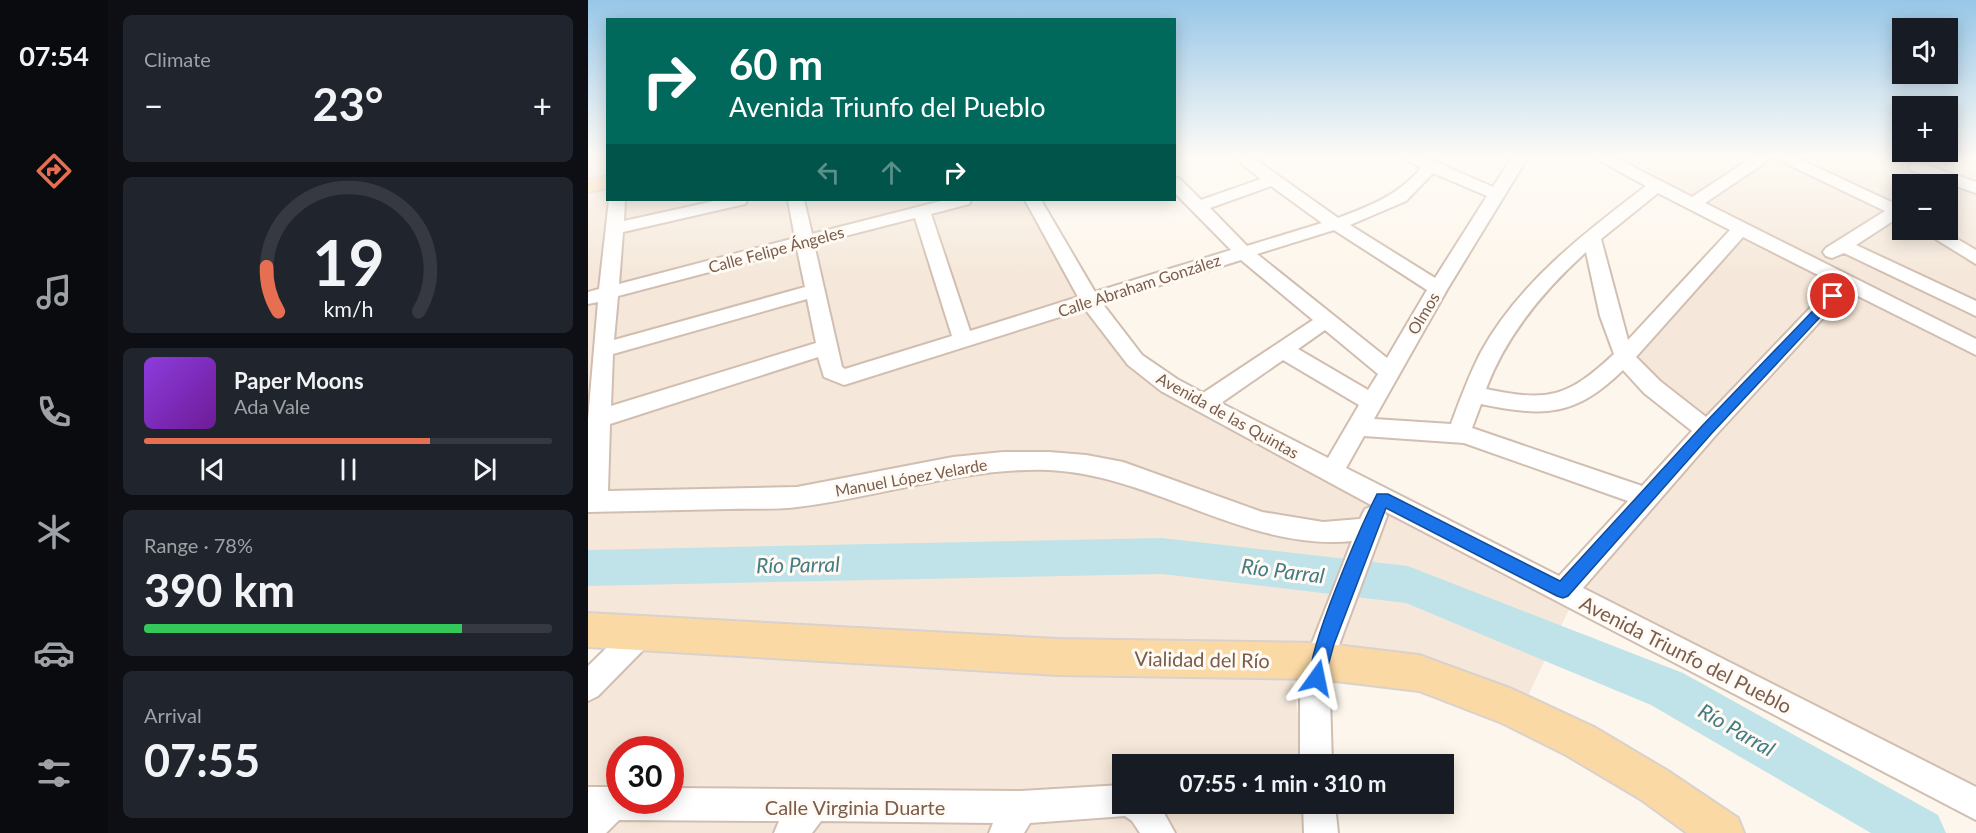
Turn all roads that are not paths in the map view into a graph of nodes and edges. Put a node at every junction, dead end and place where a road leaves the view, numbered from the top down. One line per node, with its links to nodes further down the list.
1 (1187, 196): 16 (street)
2 (1228, 196): 16 (street)
3 (1296, 196): 20 (street)
4 (1402, 196): 20 (street, Calle Abraham González)
5 (1495, 196): 31 (street, Olmos)
6 (1645, 196): 23 (street)
7 (1676, 196): 15 (street)
8 (1705, 196): 15 (street)
9 (1864, 196): 17 (street)
10 (617, 201): 22 (street)
11 (735, 201): 22 (street)
12 (796, 201): 25 (street)
13 (959, 201): 18 (street, Calle Felipe Ángeles)
14 (1034, 201): 34 (street, Avenida de las Quintas)
15 (1692, 204): 21 (street)
16 (1197, 207): 27 (street)
17 (1892, 208)
18 (921, 210): 25 (street, Calle Felipe Ángeles); 37 (street)
19 (1892, 217): 26 (street)
20 (1336, 224): 27 (street, Calle Abraham González); 31 (street)
21 (1742, 228): 29 (street); 42 (street)
22 (614, 229): 33 (street)
23 (1592, 239): 42 (street); 44 (street)
24 (1946, 240): 28 (street)
25 (803, 241): 32 (street); 33 (street, Calle Felipe Ángeles)
26 (1842, 245): 29 (street); 35 (street)
27 (1243, 252): 34 (street, Calle Abraham González); 36 (street)
28 (1976, 258)
29 (1813, 264): 30 (street)
30 (1847, 281): 39 (street); 49 (street)
31 (1438, 288): 43 (street, Olmos)
32 (815, 290): 38 (street); 40 (street)
33 (598, 296): 40 (street)
34 (1090, 301): 37 (street, Calle Abraham González); 46 (street, Avenida de las Quintas)
35 (1976, 309)
36 (1326, 320): 41 (street); 43 (street)
37 (963, 340): 38 (street, Calle Abraham González)
38 (826, 347): 47 (street)
39 (1976, 348)
40 (603, 350): 47 (street)
41 (1281, 350): 45 (street); 46 (street)
42 (1625, 356): 44 (street); 49 (street)
43 (1388, 371): 45 (street, Olmos)
44 (1473, 395): 50 (street)
45 (1372, 402): 48 (street, Olmos)
46 (1203, 404): 51 (street, Avenida de las Quintas)
47 (601, 418): 54 (street)
48 (1359, 427): 50 (street); 51 (street, Olmos)
49 (1707, 429): 52 (street)
50 (1459, 433): 52 (street)
51 (1332, 472): 53 (street, Avenida Triunfo del Pueblo)
52 (1646, 497): 56 (street)
53 (1383, 499): 55 (street); 56 (street, Avenida Triunfo del Pueblo)
54 (592, 501): 55 (street, Manuel López Velarde)
55 (1366, 533): 59 (street)
56 (1563, 591): 65 (street, Avenida Triunfo del Pueblo)
57 (588, 630): 58 (main road, Vialidad del Río)
58 (640, 633): 59 (main road, Vialidad del Río); 60 (street)
59 (1322, 652): 61 (street); 62 (main road, Vialidad del Río)
60 (588, 686)
61 (1316, 754)
62 (1654, 785): 74 (street); 75 (main road, Vialidad del Río)
63 (1112, 803): 69 (street, Calle Virginia Duarte)
64 (599, 804): 66 (street, Calle Virginia Duarte); 70 (street)
65 (1976, 804)
66 (812, 807): 69 (street, Calle Virginia Duarte); 71 (street)
67 (1147, 814): 72 (street)
68 (1320, 814): 73 (street)
69 (1013, 820)
70 (588, 828)
71 (791, 833)
72 (1158, 833)
73 (1321, 833)
74 (1685, 833)
75 (1723, 833)

